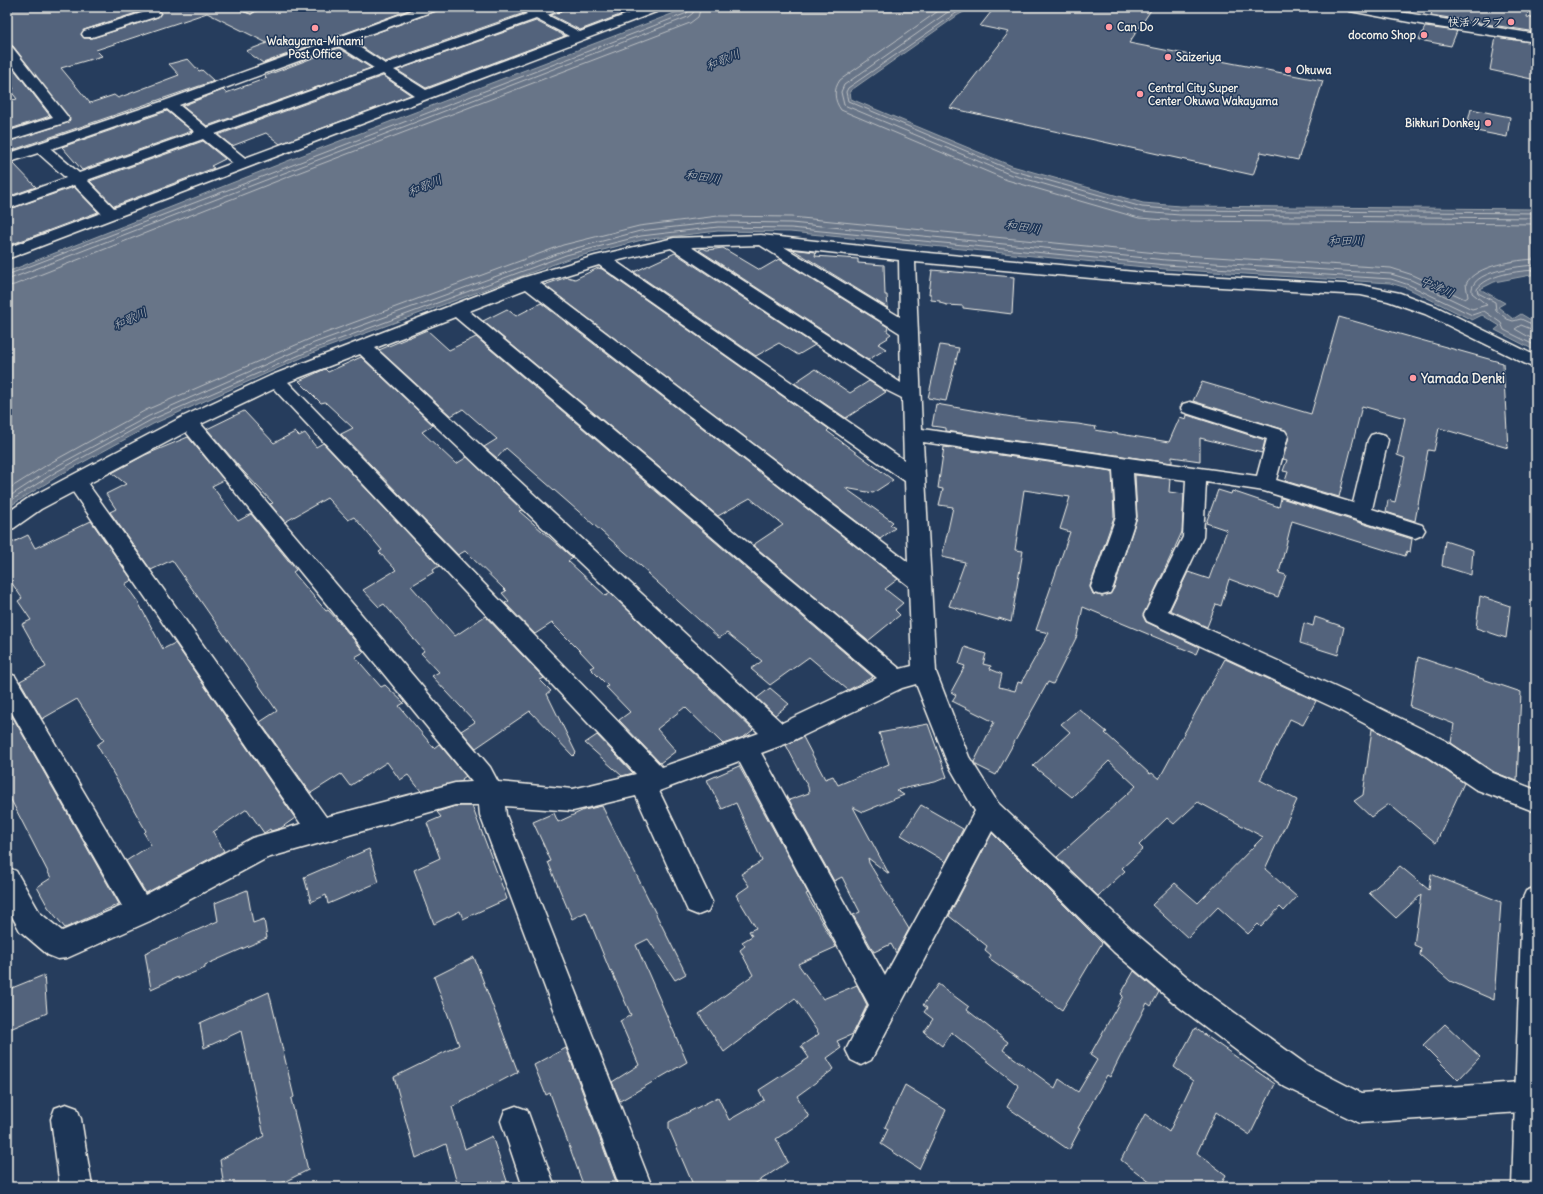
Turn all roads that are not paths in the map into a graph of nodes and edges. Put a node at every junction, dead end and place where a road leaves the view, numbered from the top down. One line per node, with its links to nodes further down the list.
1 (146, 7): 8 (street)
2 (432, 7): 11 (street)
3 (524, 7): 7 (street)
4 (558, 7): 7 (street)
5 (657, 7): 9 (street)
6 (1350, 7): 10 (street)
7 (538, 14): 9 (street); 13 (street)
8 (88, 34)
9 (579, 36): 14 (street)
10 (1536, 38)
11 (341, 41): 13 (street); 15 (street)
12 (7, 50): 17 (street)
13 (385, 69): 14 (street); 16 (street)
14 (424, 96): 20 (street)
15 (169, 104): 16 (street); 18 (street)
16 (206, 134): 20 (street); 21 (street)
17 (7, 137)
18 (41, 148): 19 (street); 21 (street)
19 (7, 159)
20 (243, 164): 23 (street)
21 (77, 179): 22 (street); 23 (street)
22 (7, 204)
23 (111, 214): 26 (street)
24 (761, 240): 25 (street); 27 (street); 31 (street)
25 (674, 243): 28 (street); 35 (street)
26 (7, 254)
27 (907, 256): 31 (street); 33 (street)
28 (601, 259): 29 (street); 42 (street)
29 (528, 282): 30 (street); 48 (street)
30 (456, 310): 32 (street); 51 (street)
31 (910, 331): 35 (street)
32 (362, 346): 34 (street); 53 (street)
33 (1536, 363)
34 (276, 380): 37 (street); 55 (street)
35 (911, 395): 38 (street)
36 (1190, 408): 44 (street)
37 (189, 422): 43 (street); 56 (street)
38 (913, 434): 40 (street); 42 (street)
39 (1378, 440): 45 (street)
40 (1123, 465): 41 (street); 49 (street)
41 (1196, 474): 44 (street); 57 (street)
42 (914, 477): 48 (street)
43 (76, 482): 46 (street); 59 (street)
44 (1265, 484): 45 (street)
45 (1361, 513): 47 (street)
46 (7, 523)
47 (1415, 530)
48 (919, 582): 50 (street)
49 (1102, 587)
50 (924, 672): 51 (street); 58 (street)
51 (896, 680): 53 (street)
52 (7, 683): 63 (street)
53 (779, 736): 54 (street)
54 (745, 748): 55 (street); 64 (street)
55 (650, 782): 56 (street); 62 (street)
56 (490, 793): 59 (street); 71 (street)
57 (1536, 801)
58 (989, 811): 64 (street); 66 (street)
59 (321, 832): 63 (street)
60 (7, 880): 63 (street)
61 (1536, 900): 66 (street)
62 (698, 902)
63 (140, 912)
64 (885, 1005): 65 (street)
65 (861, 1050)
66 (1533, 1097): 72 (street)
67 (66, 1119): 69 (street)
68 (516, 1121): 70 (street)
69 (76, 1187)
70 (539, 1187)
71 (636, 1187)
72 (1528, 1187)

